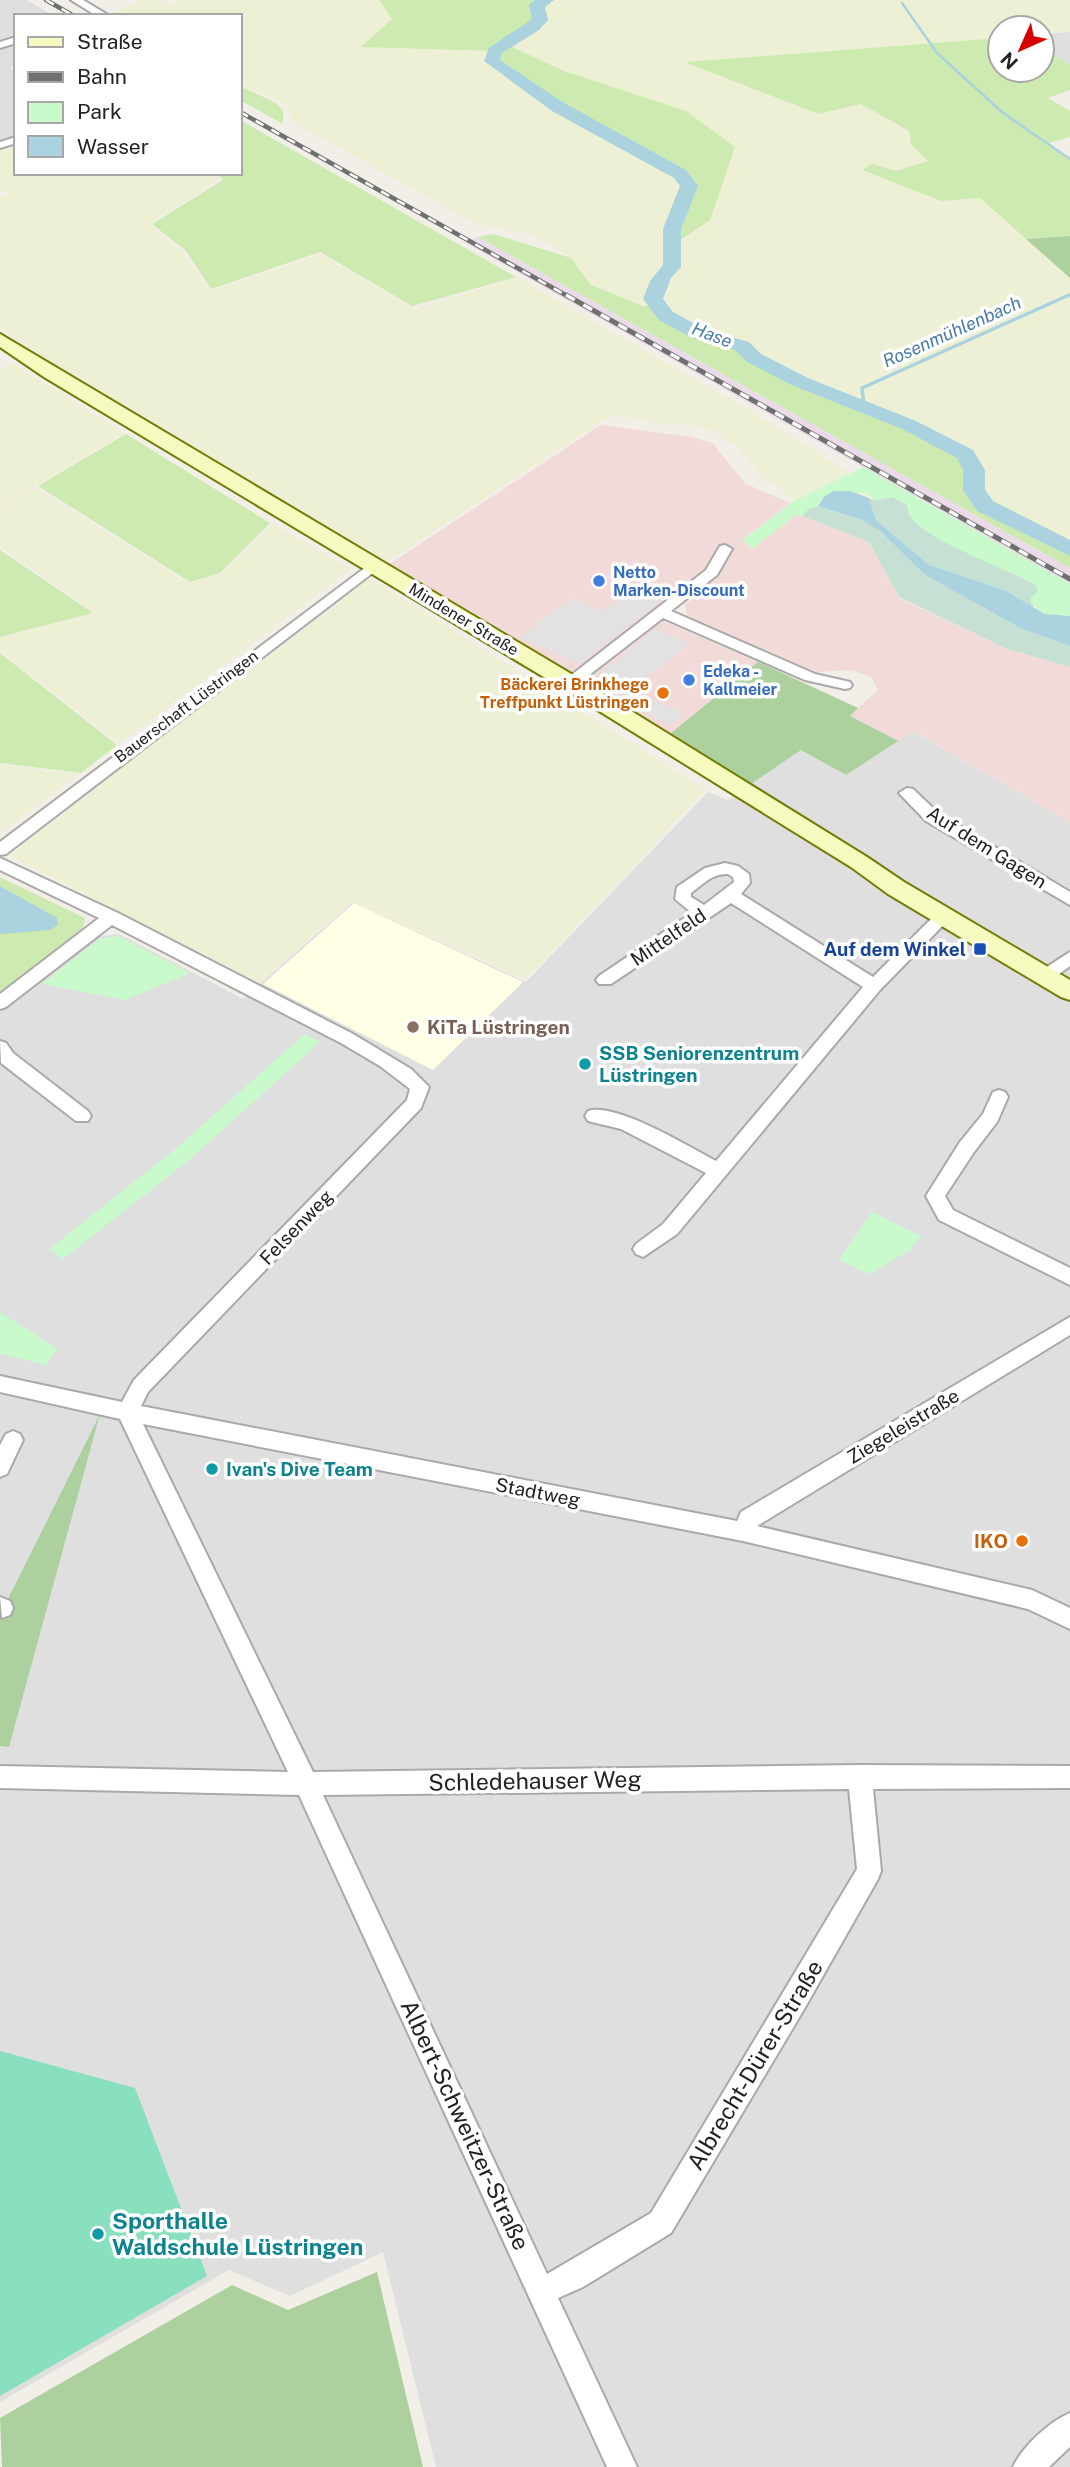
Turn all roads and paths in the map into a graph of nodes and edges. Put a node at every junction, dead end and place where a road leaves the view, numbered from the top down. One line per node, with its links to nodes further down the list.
1 (76, 0): 2 (street)
2 (101, 14)
3 (0, 339): 5 (main road, Mindener Straße)
4 (725, 549): 6 (street)
5 (374, 565): 7 (main road, Mindener Straße); 10 (street, Bauerschaft Lüstringen)
6 (662, 612): 7 (street); 8 (street)
7 (570, 683): 15 (main road, Mindener Straße)
8 (845, 685)
9 (907, 793): 13 (street, Auf dem Gagen)
10 (0, 850)
11 (0, 863): 16 (street, Felsenweg)
12 (731, 895): 14 (street, Mittelfeld); 14 (street); 20 (street)
13 (1070, 899)
14 (704, 913): 19 (street, Mittelfeld)
15 (945, 915): 18 (main road, Mindener Straße); 20 (street)
16 (112, 917): 22 (street); 32 (street, Felsenweg)
17 (1070, 958): 18 (street)
18 (1045, 976): 21 (main road, Mindener Straße)
19 (605, 980)
20 (874, 986): 27 (street)
21 (1070, 991)
22 (0, 1003)
23 (0, 1047): 25 (street)
24 (999, 1097): 29 (street)
25 (82, 1116)
26 (594, 1116): 27 (street)
27 (719, 1171): 28 (street)
28 (643, 1249)
29 (1070, 1277)
30 (1065, 1335): 35 (street, Ziegeleistraße)
31 (0, 1384): 32 (street, Stadtweg)
32 (127, 1412): 35 (street, Stadtweg); 40 (street)
33 (13, 1440): 34 (street)
34 (0, 1468)
35 (743, 1532): 36 (street, Stadtweg)
36 (1070, 1619)
37 (860, 1776): 39 (street, Schledehauser Weg); 40 (street, Schledehauser Weg); 41 (street, Albrecht-Dürer-Straße)
38 (0, 1777): 40 (street, Schledehauser Weg)
39 (1070, 1777)
40 (306, 1784): 41 (street, Albert-Schweitzer-Straße)
41 (542, 2291): 43 (street, Albert-Schweitzer-Straße)
42 (1070, 2427): 44 (street)
43 (622, 2467)
44 (1028, 2467)

